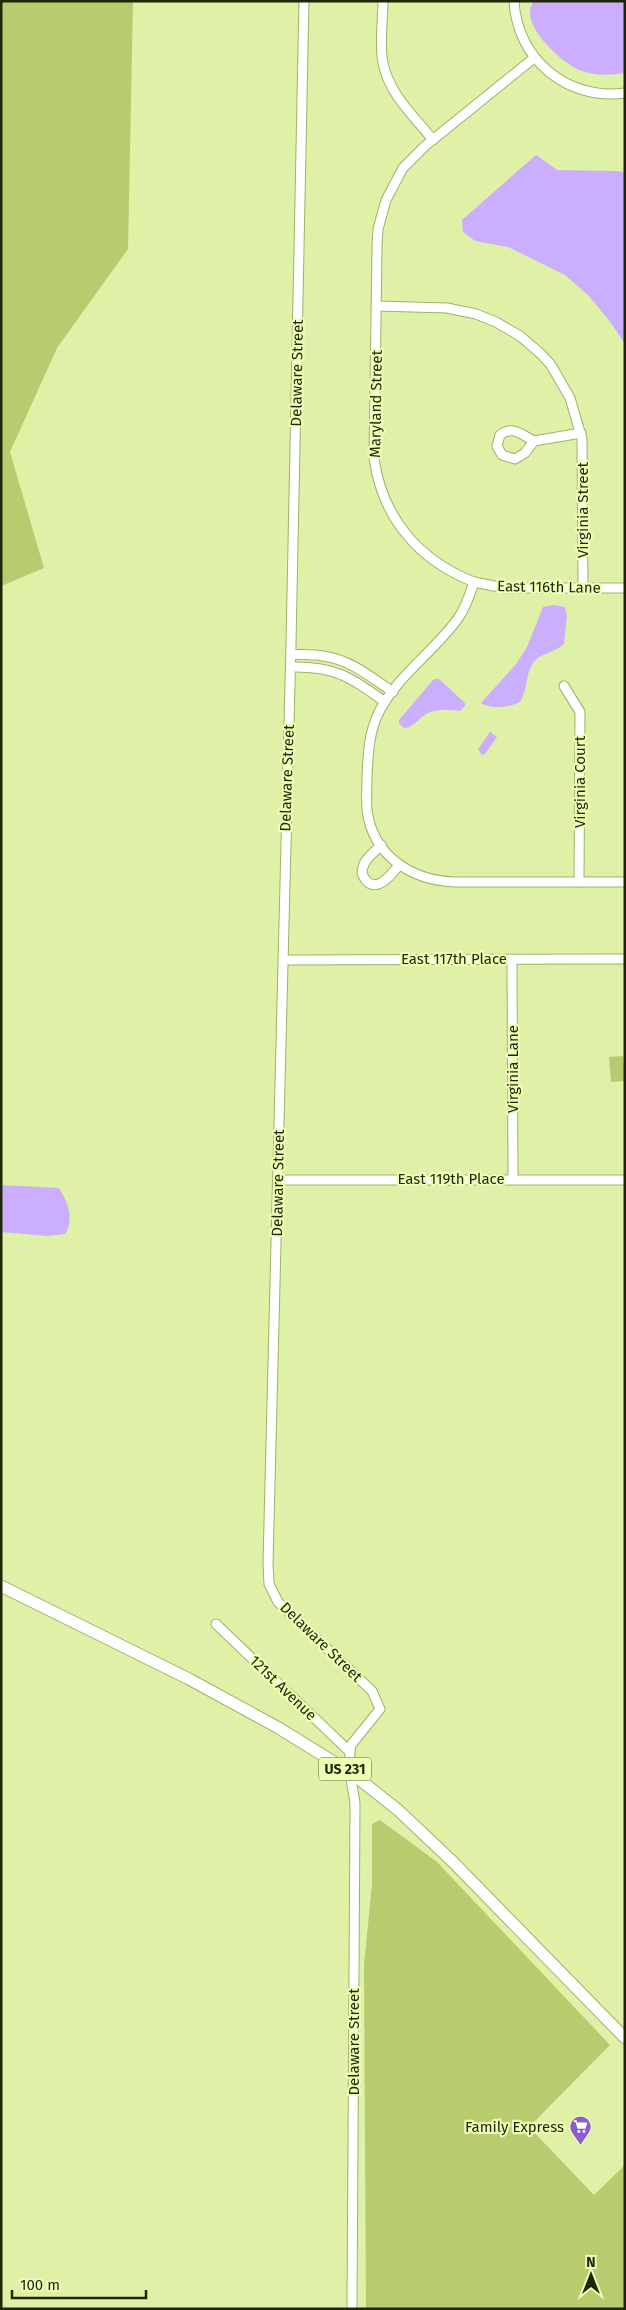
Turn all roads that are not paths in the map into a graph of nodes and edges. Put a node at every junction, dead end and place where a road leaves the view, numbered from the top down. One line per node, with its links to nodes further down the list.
1 (304, 1): 13 (street, Delaware Street)
2 (383, 1): 6 (street)
3 (514, 1): 4 (street)
4 (534, 58): 5 (street); 6 (street, Maryland Street)
5 (625, 93)
6 (433, 140): 7 (street, Maryland Street)
7 (377, 306): 8 (street, Virginia Street); 10 (street, Maryland Street)
8 (581, 433): 9 (street); 11 (street, Virginia Street)
9 (534, 441)
10 (474, 582): 11 (street, East 116th Lane); 16 (street)
11 (583, 588): 12 (street, East 116th Lane)
12 (625, 588)
13 (291, 654): 14 (street, Delaware Street); 16 (street)
14 (290, 667): 17 (street); 24 (street, Delaware Street)
15 (564, 686): 20 (street, Virginia Court)
16 (393, 692): 17 (street)
17 (385, 702): 18 (street)
18 (381, 845): 19 (street); 19 (street)
19 (399, 865): 20 (street)
20 (579, 882): 21 (street)
21 (625, 882)
22 (625, 958): 23 (street, East 117th Place)
23 (512, 959): 24 (street, East 117th Place); 25 (street, Virginia Lane)
24 (283, 960): 26 (street, Delaware Street)
25 (513, 1179): 26 (street, East 119th Place); 27 (street, East 119th Place)
26 (278, 1180): 30 (street, Delaware Street)
27 (625, 1180)
28 (1, 1586): 31 (main road, US 231)
29 (216, 1624): 30 (street, 121st Avenue)
30 (349, 1752): 31 (street, Delaware Street)
31 (350, 1772): 32 (main road, US 231); 33 (street, Delaware Street)
32 (625, 2038)
33 (352, 2309)

